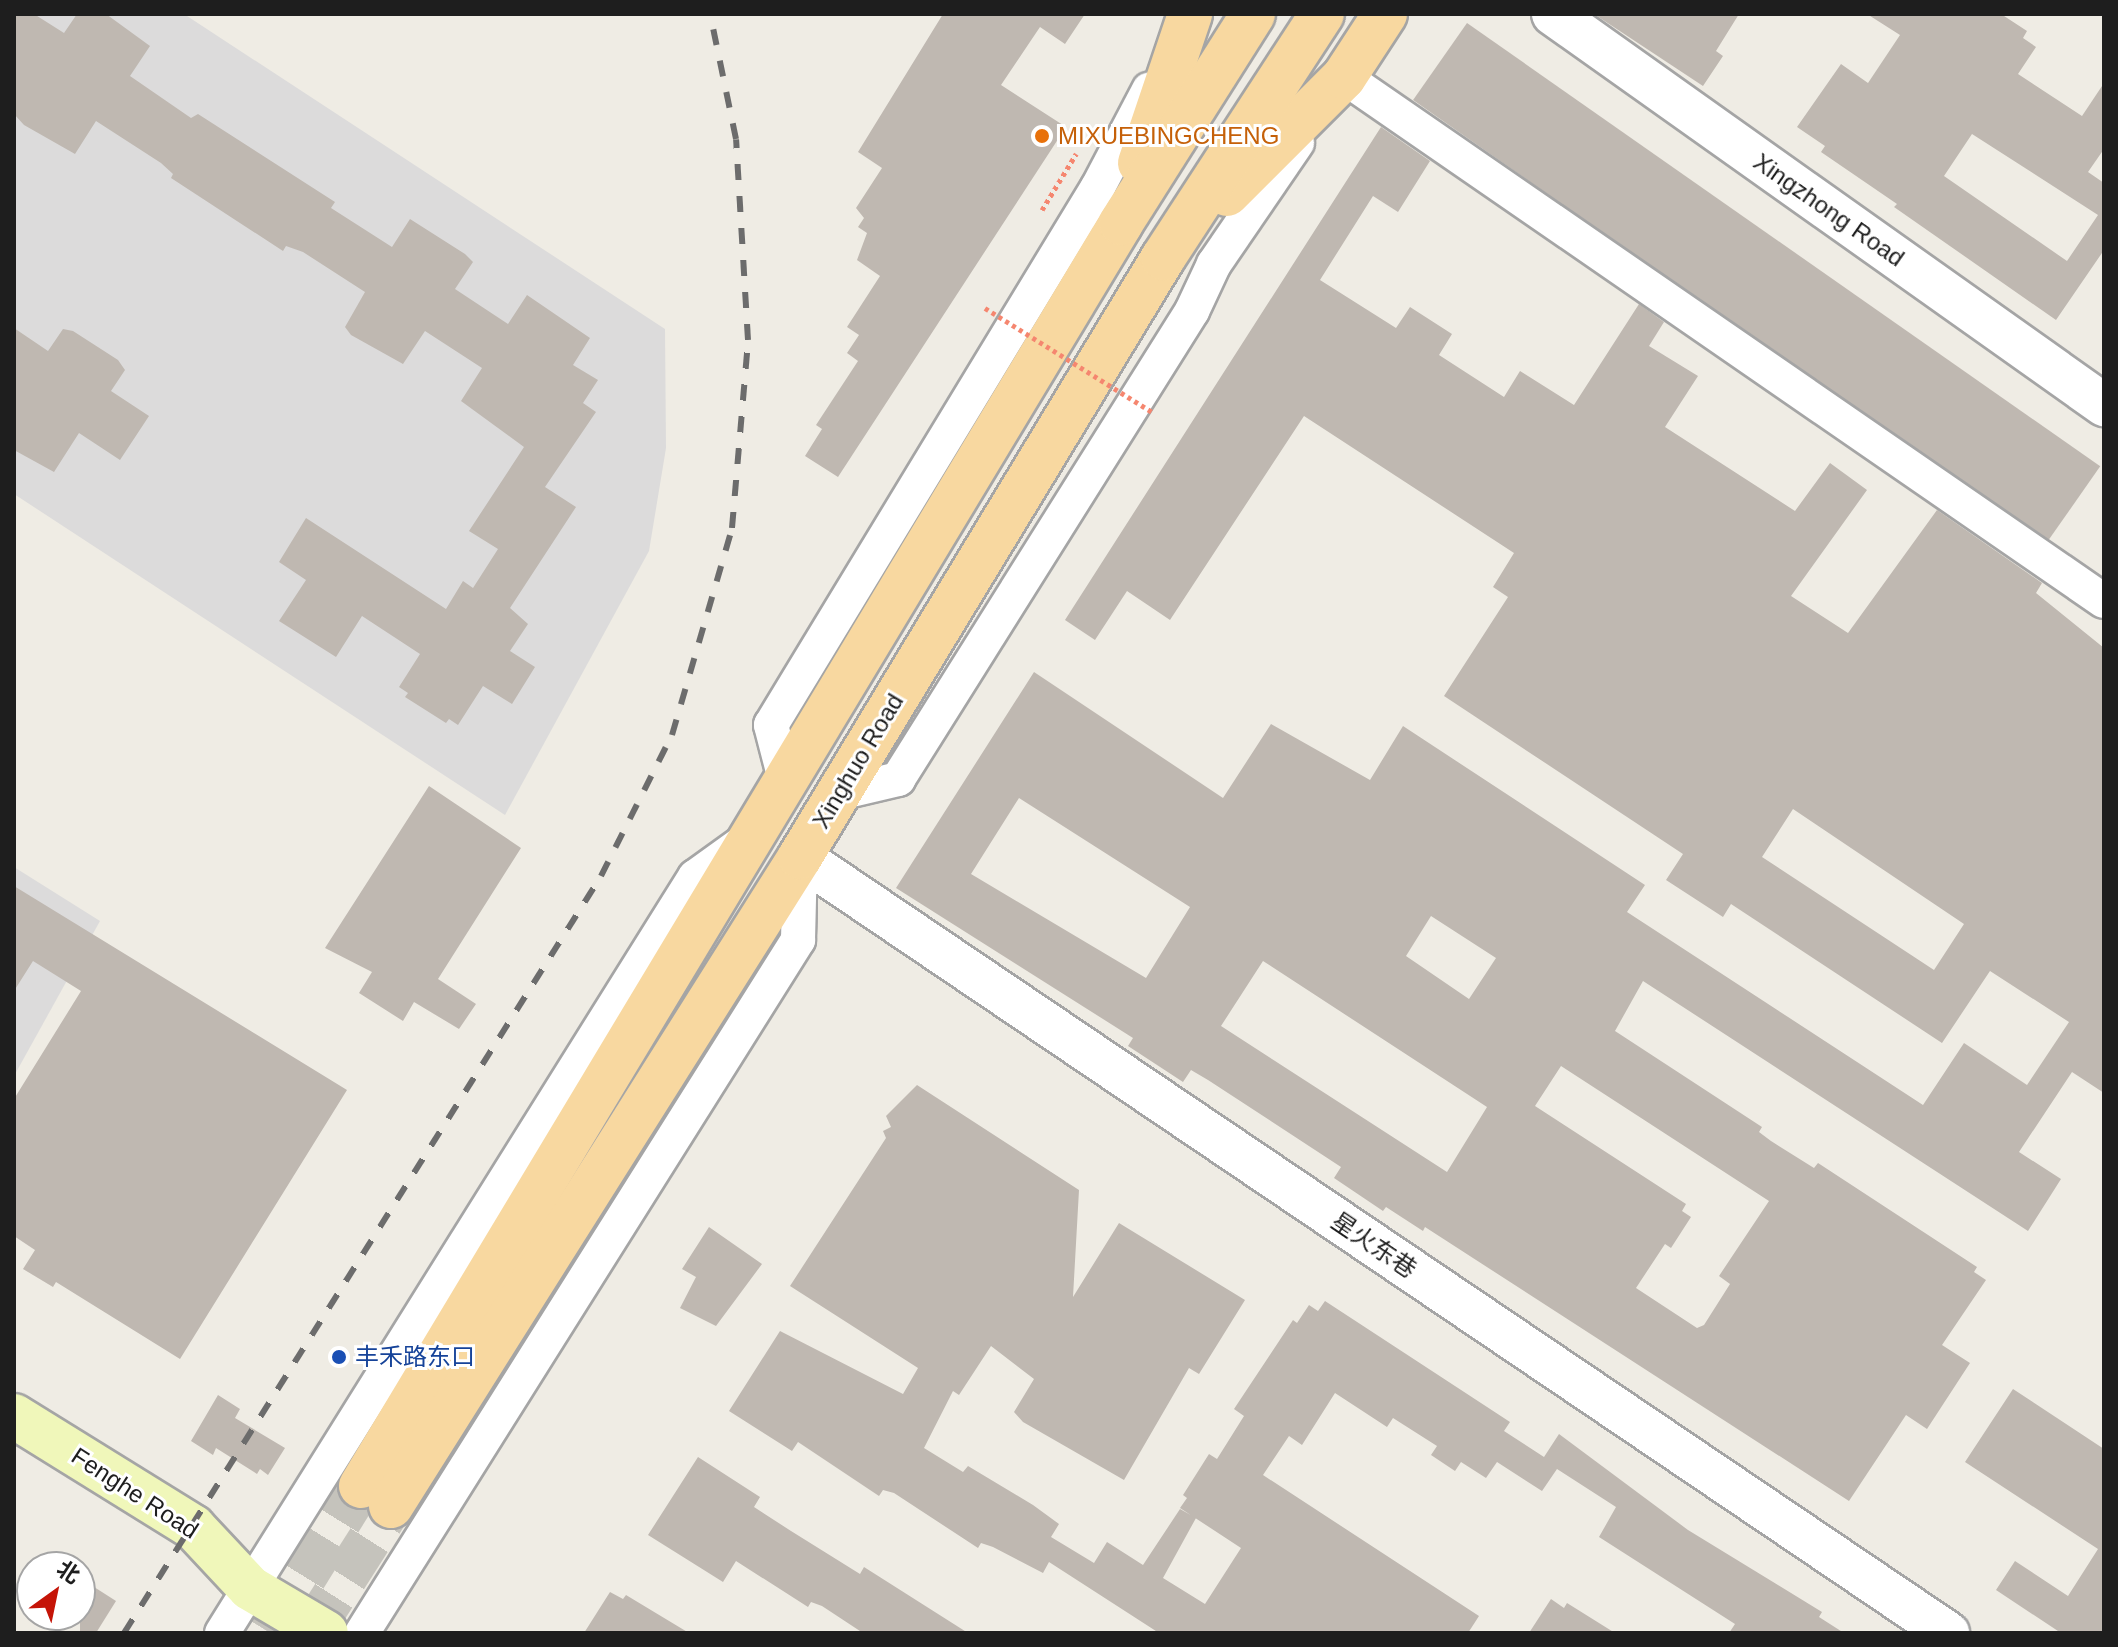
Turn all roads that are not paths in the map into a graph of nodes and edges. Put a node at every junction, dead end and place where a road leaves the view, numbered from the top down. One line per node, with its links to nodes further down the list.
1 (1253, 14): 7 (main road, Xinghuo Road)
2 (1322, 14): 8 (main road, Xinghuo Road)
3 (1385, 14): 6 (main road)
4 (1553, 14): 9 (street, Xingzhong Road)
5 (1188, 17): 7 (main road); 11 (street)
6 (1344, 77): 8 (main road); 10 (street); 12 (street)
7 (1121, 223): 11 (main road, Xinghuo Road)
8 (1163, 258): 12 (main road, Xinghuo Road)
9 (2104, 405)
10 (2104, 601)
11 (786, 783): 13 (main road, Xinghuo Road)
12 (839, 793): 14 (main road, Xinghuo Road)
13 (755, 834): 14 (main road, Xinghuo Road); 16 (street)
14 (800, 857): 19 (street); 20 (street, 星火东巷)
15 (14, 1416): 16 (main road, Fenghe Road)
16 (250, 1588): 17 (street); 18 (main road, Fenghe Road)
17 (222, 1633)
18 (326, 1633)
19 (362, 1633)
20 (1948, 1633)

